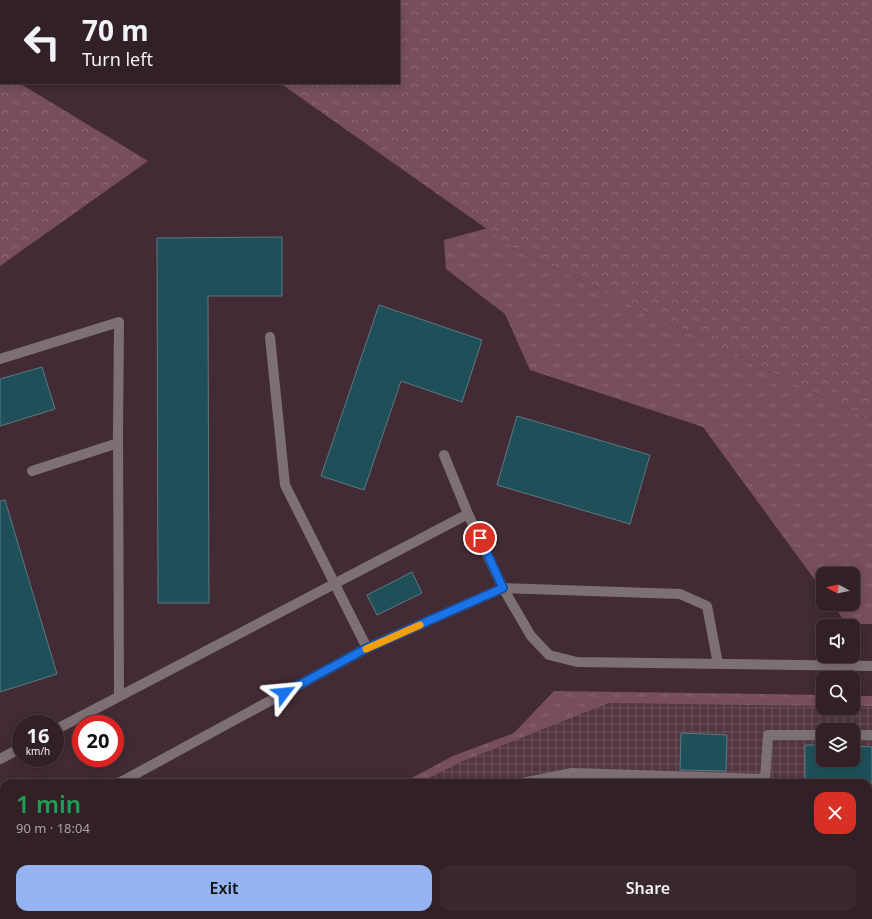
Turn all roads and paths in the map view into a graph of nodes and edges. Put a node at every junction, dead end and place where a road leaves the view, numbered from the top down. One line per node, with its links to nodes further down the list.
1 (270, 337): 7 (lane)
2 (0, 359): 3 (lane)
3 (118, 443): 5 (lane); 12 (lane)
4 (444, 455): 6 (lane)
5 (32, 471)
6 (468, 514): 7 (lane); 8 (lane)
7 (334, 584): 9 (lane); 12 (lane)
8 (503, 588): 9 (lane); 10 (lane); 10 (lane)
9 (367, 648): 19 (lane)
10 (718, 664): 11 (lane)
11 (872, 666)
12 (120, 696): 13 (lane)
13 (64, 725)
14 (872, 734): 16 (lane)
15 (816, 735): 22 (lane)
16 (860, 735)
17 (12, 753): 18 (lane)
18 (0, 759)
19 (125, 779)
20 (544, 779): 21 (lane)
21 (710, 779)
22 (765, 779)

